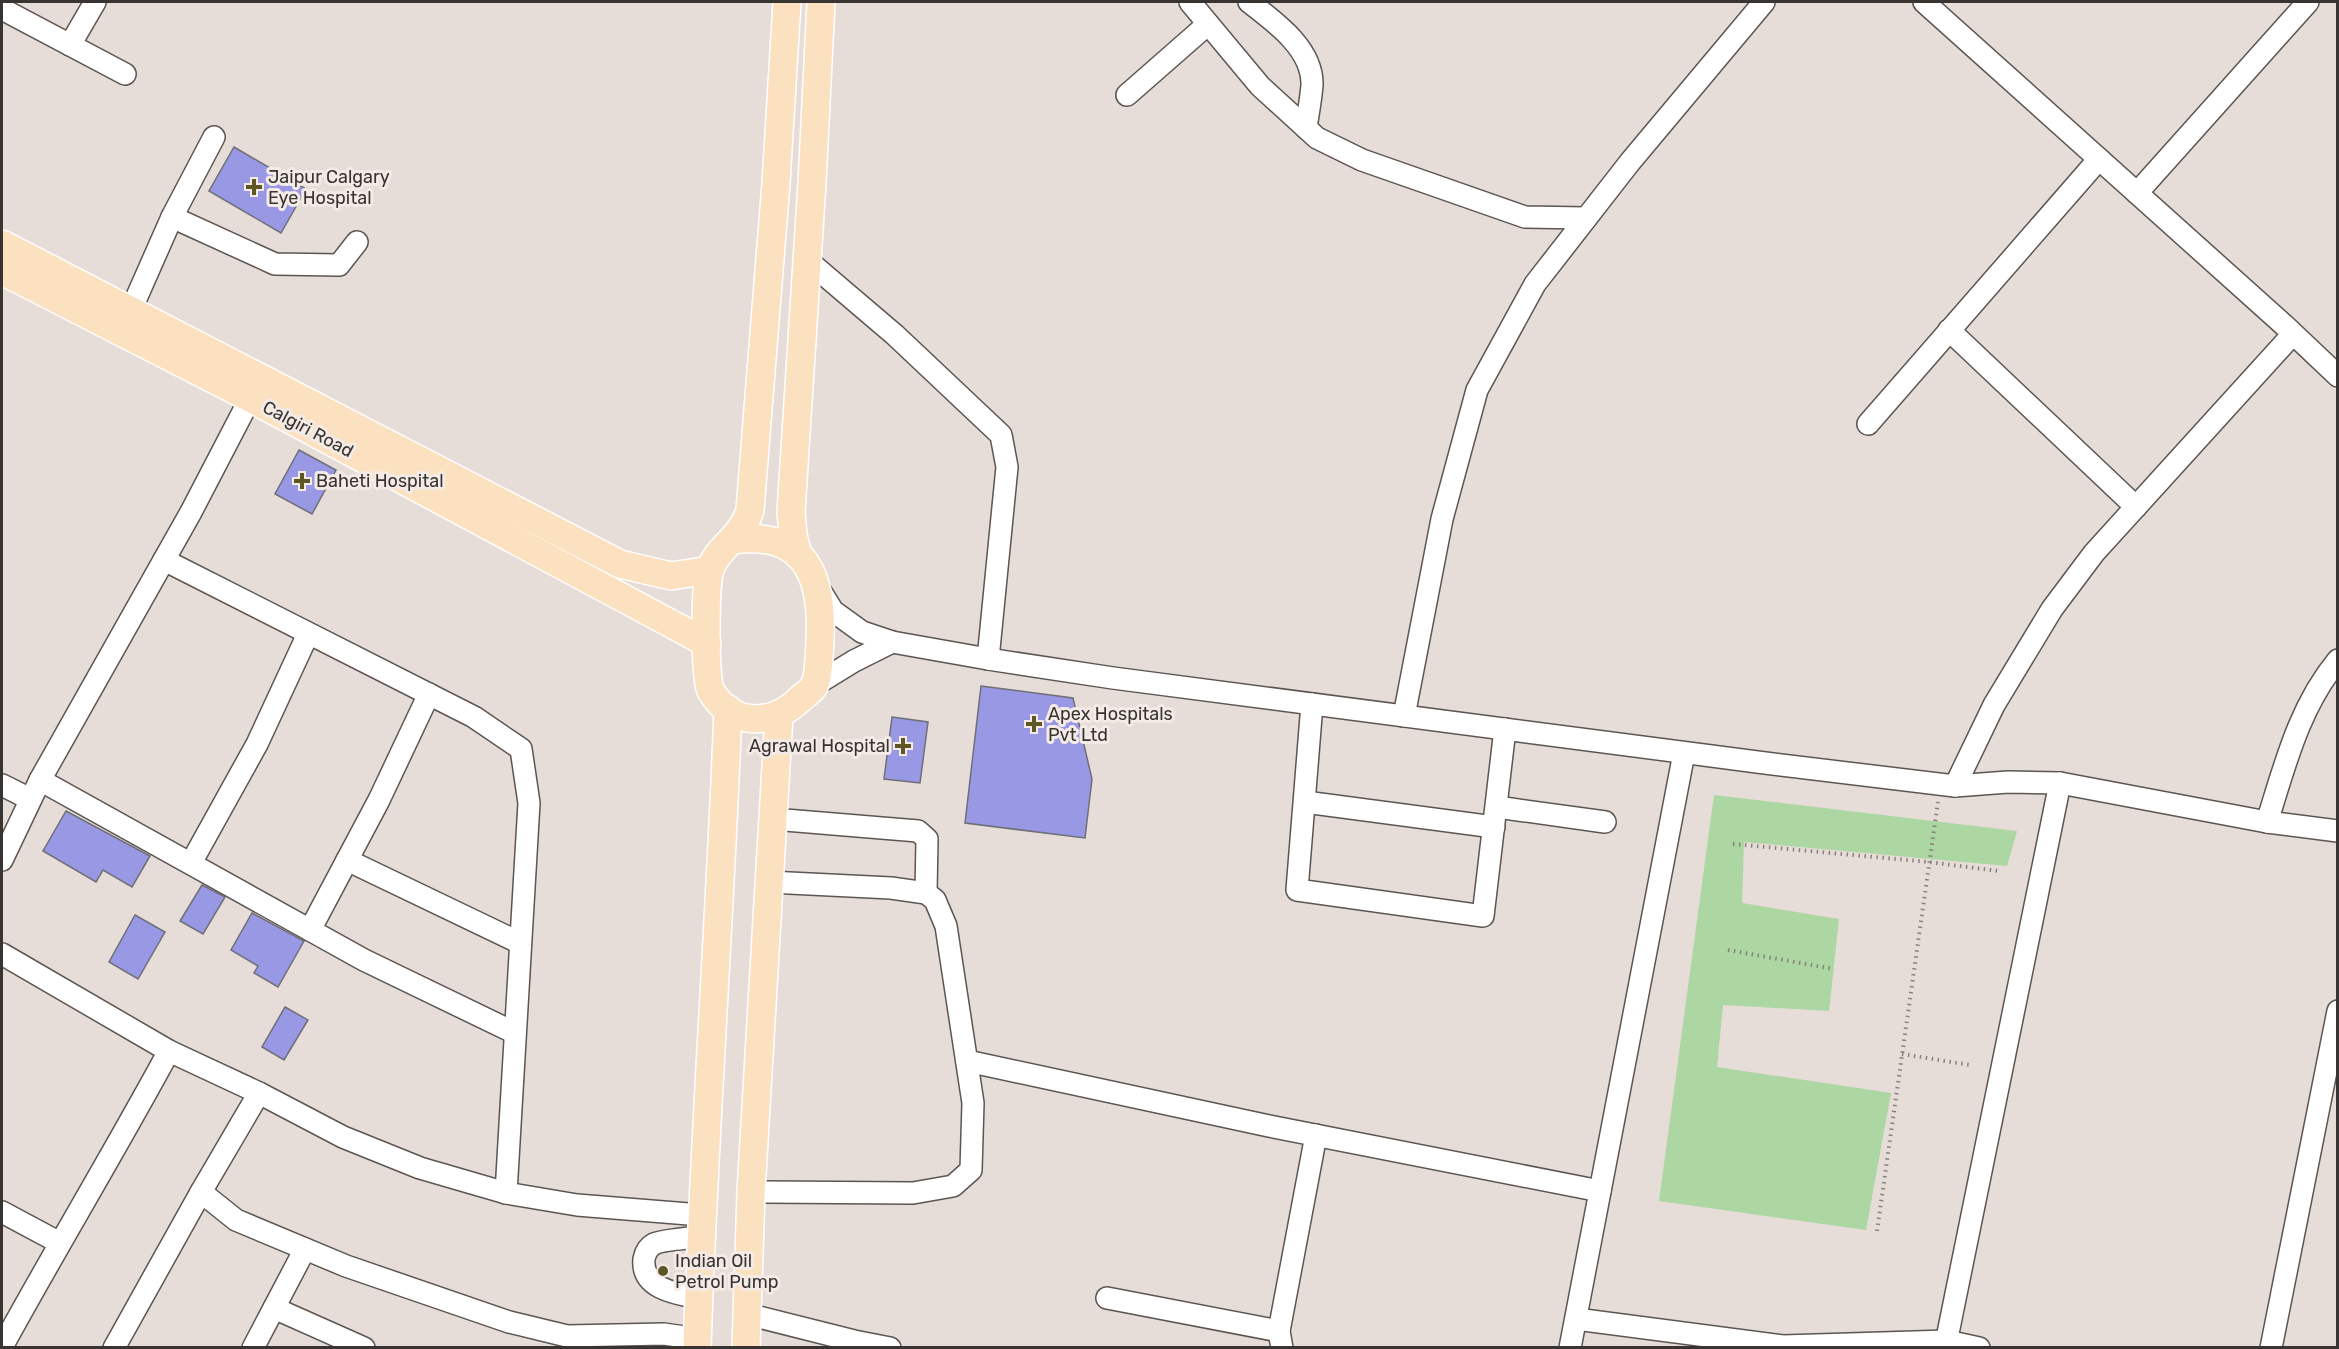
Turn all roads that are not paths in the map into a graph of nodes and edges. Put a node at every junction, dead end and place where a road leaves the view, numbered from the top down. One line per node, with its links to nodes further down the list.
1 (95, 2): 11 (street)
2 (787, 2): 31 (main road)
3 (821, 2): 22 (main road)
4 (1190, 2): 10 (street)
5 (1249, 2): 14 (street)
6 (1764, 2): 19 (street)
7 (1924, 2): 16 (street)
8 (2308, 2): 17 (street)
9 (2, 9): 11 (street)
10 (1209, 24): 13 (street); 14 (street)
11 (70, 45): 12 (street)
12 (125, 74)
13 (1127, 95)
14 (1306, 128): 19 (street)
15 (214, 137): 18 (street)
16 (2099, 159): 17 (street); 25 (street)
17 (2137, 193): 26 (street)
18 (172, 217): 20 (street); 24 (street)
19 (1586, 218): 46 (street)
20 (357, 242)
21 (2, 244): 24 (main road, Calgiri Road)
22 (807, 260): 32 (main road); 39 (street)
23 (2, 271): 28 (main road, Calgiri Road)
24 (131, 310): 28 (main road, Calgiri Road)
25 (1949, 330): 29 (street); 30 (street)
26 (2294, 334): 27 (street); 30 (street)
27 (2337, 376)
28 (255, 387): 33 (street); 34 (main road, Calgiri Road); 38 (main road, Calgiri Road)
29 (1868, 424)
30 (2136, 507): 52 (street)
31 (733, 540): 32 (main road); 34 (main road)
32 (798, 555): 35 (main road)
33 (165, 560): 36 (street); 49 (street)
34 (710, 570): 38 (main road)
35 (817, 587): 37 (street); 41 (main road)
36 (308, 634): 42 (street); 62 (street)
37 (892, 642): 39 (street); 41 (street)
38 (707, 643): 44 (main road)
39 (988, 659): 43 (street)
40 (2337, 660): 58 (street)
41 (815, 685): 45 (main road)
42 (429, 694): 61 (street); 66 (street)
43 (1312, 704): 46 (street); 54 (street)
44 (728, 709): 45 (main road); 79 (main road)
45 (779, 715): 56 (main road)
46 (1404, 716): 47 (street)
47 (1505, 729): 48 (street); 55 (street)
48 (1684, 753): 52 (street); 74 (street)
49 (40, 780): 53 (street); 62 (street)
50 (2060, 783): 52 (street); 58 (street); 90 (street)
51 (2, 785): 53 (street)
52 (1948, 785)
53 (30, 799): 60 (street)
54 (1305, 802): 55 (street); 55 (street)
55 (1496, 817): 57 (street)
56 (773, 819): 63 (main road); 64 (street)
57 (1605, 822)
58 (2267, 822): 59 (street)
59 (2337, 831)
60 (2, 860)
61 (347, 860): 65 (street); 66 (street)
62 (191, 863): 65 (street)
63 (769, 882): 64 (street); 76 (main road)
64 (926, 893): 71 (street)
65 (310, 930): 69 (street)
66 (520, 943): 69 (street)
67 (2, 954): 70 (street)
68 (2337, 1011): 99 (street)
69 (515, 1033): 77 (street)
70 (169, 1051): 72 (street); 80 (street)
71 (967, 1061): 73 (street); 76 (street)
72 (259, 1094): 75 (street); 77 (street)
73 (1316, 1135): 74 (street); 88 (street)
74 (1600, 1191): 86 (street)
75 (201, 1192): 81 (street); 92 (street)
76 (752, 1192): 85 (main road)
77 (506, 1193): 79 (street)
78 (2, 1212): 80 (street)
79 (701, 1226): 82 (main road); 82 (street)
80 (60, 1243): 91 (street)
81 (305, 1249): 84 (street); 87 (street)
82 (699, 1298): 89 (main road)
83 (1107, 1298): 88 (street)
84 (274, 1308): 93 (street); 94 (street)
85 (747, 1314): 95 (main road); 96 (street)
86 (1576, 1319): 90 (street); 97 (street)
87 (542, 1339): 89 (street)
88 (1280, 1339)
89 (698, 1343)
90 (1946, 1344): 98 (street)
91 (2, 1347)
92 (114, 1347)
93 (253, 1347)
94 (363, 1347)
95 (746, 1347)
96 (890, 1347)
97 (1570, 1347)
98 (1979, 1347)
99 (2271, 1347)

